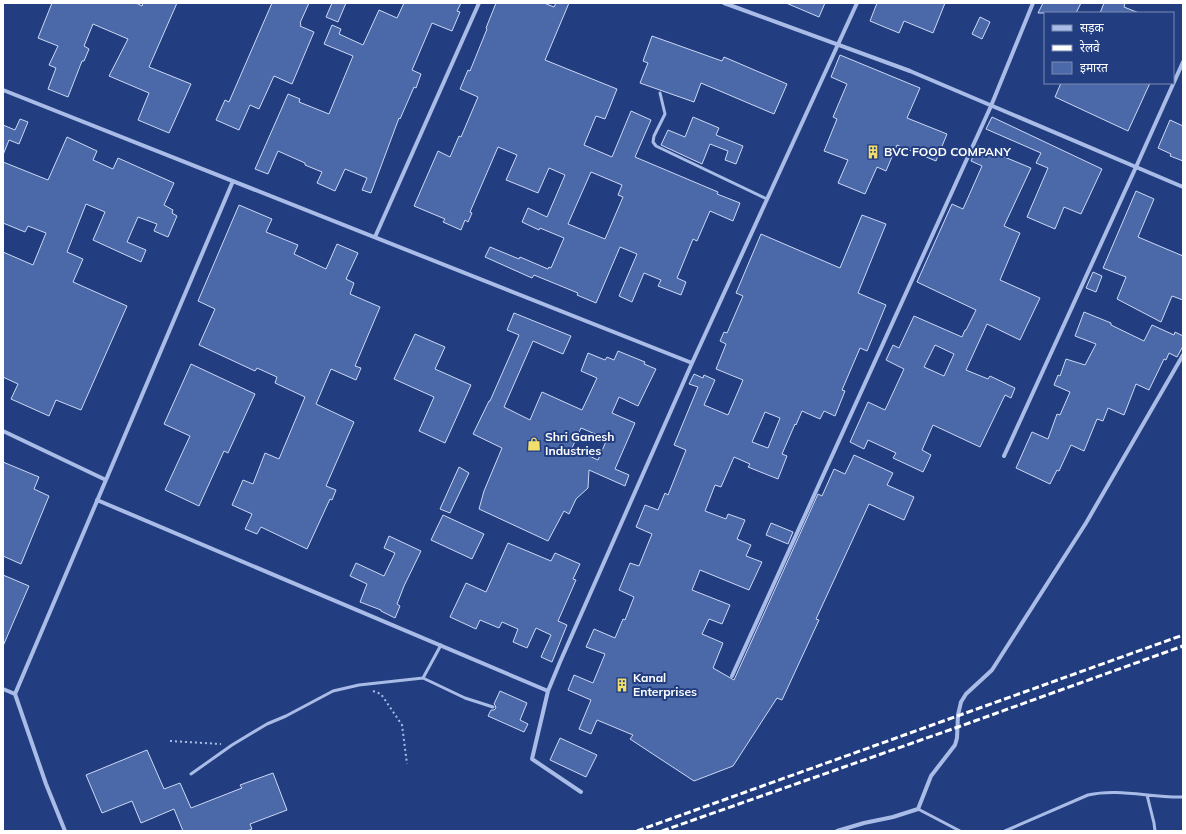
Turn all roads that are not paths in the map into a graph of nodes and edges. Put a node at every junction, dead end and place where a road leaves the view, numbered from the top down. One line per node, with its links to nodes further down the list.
1 (479, 3): 16 (street)
2 (724, 3): 5 (street)
3 (857, 3): 5 (street)
4 (1033, 3): 11 (street)
5 (838, 45): 11 (street); 15 (street)
6 (1183, 62): 7 (street)
7 (1174, 82)
8 (1173, 84): 12 (street)
9 (3, 90): 13 (street)
10 (660, 93): 15 (lane)
11 (991, 106): 12 (street); 24 (street)
12 (1136, 167): 14 (street); 20 (street)
13 (233, 181): 16 (street); 21 (street)
14 (1183, 187)
15 (767, 199): 18 (street)
16 (375, 237): 18 (street)
17 (1183, 355): 34 (street)
18 (692, 363): 27 (street)
19 (3, 431): 21 (street)
20 (1004, 456)
21 (106, 480): 22 (street)
22 (97, 500): 23 (street); 28 (street)
23 (441, 645): 25 (lane); 27 (street)
24 (732, 676)
25 (423, 678): 29 (lane); 30 (lane)
26 (3, 689): 28 (street)
27 (548, 691): 31 (street)
28 (14, 694): 35 (street)
29 (493, 707)
30 (191, 774)
31 (581, 792)
32 (1146, 795): 33 (lane); 38 (lane); 39 (lane)
33 (1183, 797)
34 (918, 809): 36 (street); 37 (lane)
35 (65, 831)
36 (838, 831)
37 (960, 831)
38 (1005, 831)
39 (1155, 831)

